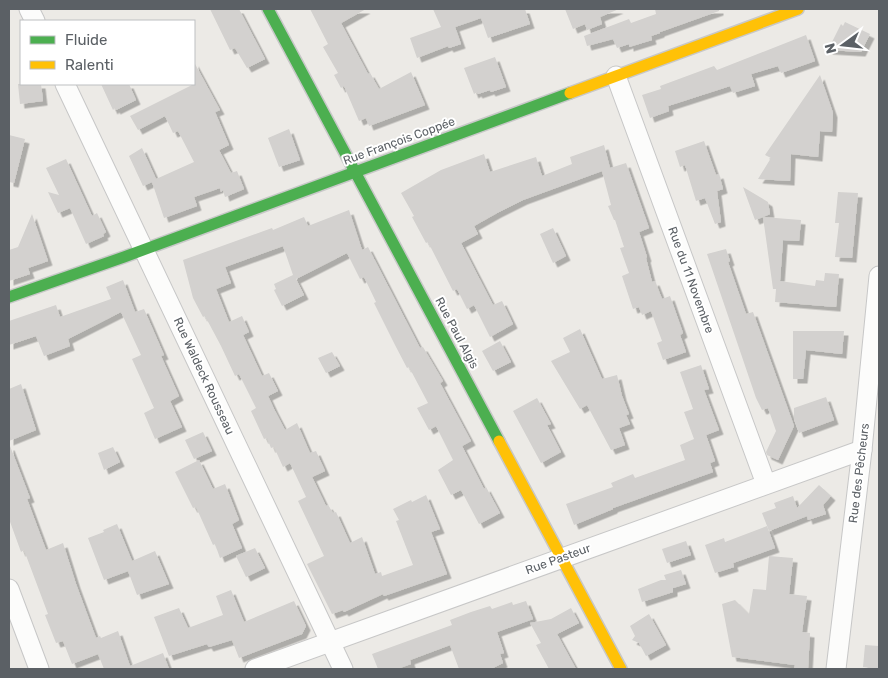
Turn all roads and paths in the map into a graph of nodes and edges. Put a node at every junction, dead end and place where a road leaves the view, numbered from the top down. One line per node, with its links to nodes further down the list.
1 (268, 9): 5 (street, Rue Paul Algis)
2 (798, 9): 3 (street, Rue François Coppée)
3 (616, 76): 5 (street, Rue François Coppée); 11 (street, Rue du 11 Novembre)
4 (64, 85): 6 (street, Rue Waldeck Rousseau)
5 (355, 171): 6 (street, Rue François Coppée); 12 (street, Rue Paul Algis)
6 (143, 249): 9 (street, Rue François Coppée); 14 (street, Rue Waldeck Rousseau)
7 (879, 276): 8 (street, Rue des Pêcheurs)
8 (879, 284): 10 (street, Rue des Pêcheurs)
9 (9, 297)
10 (862, 450): 11 (street, Rue Pasteur); 19 (street, Rue des Pêcheurs)
11 (766, 484): 12 (street, Rue Pasteur)
12 (562, 558): 14 (street, Rue Pasteur); 18 (street, Rue Paul Algis)
13 (9, 589): 15 (street)
14 (330, 642): 16 (street, Rue Pasteur); 17 (street, Rue Waldeck Rousseau)
15 (39, 669)
16 (255, 669)
17 (343, 669)
18 (621, 669)
19 (836, 669)

